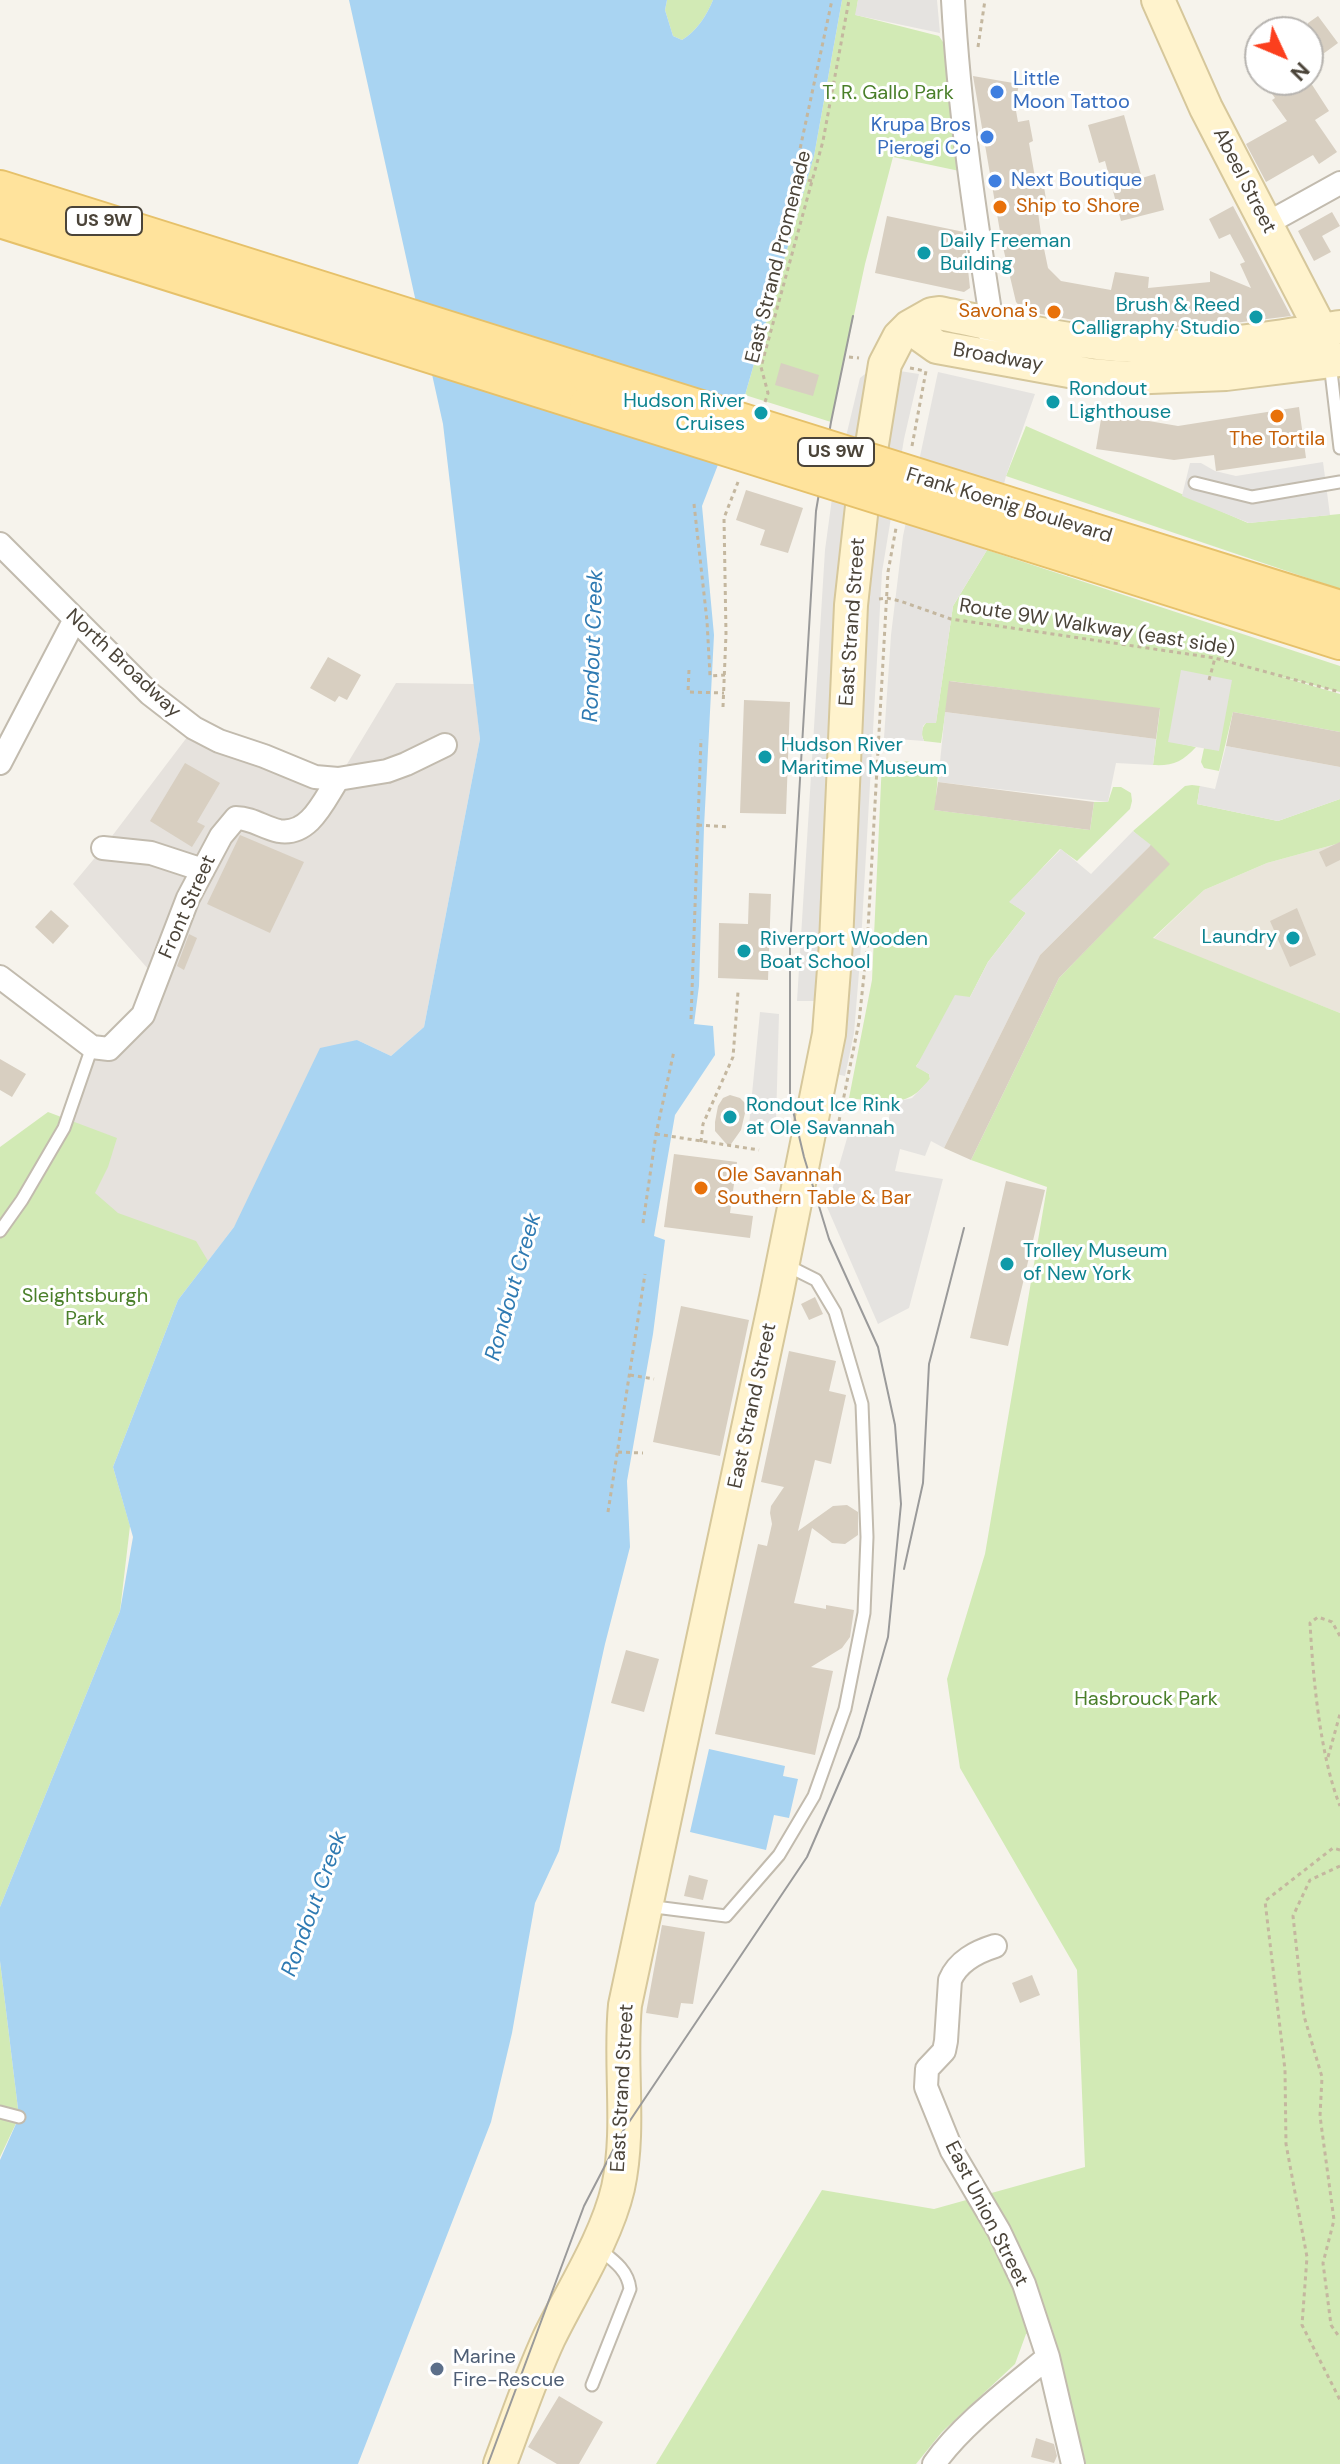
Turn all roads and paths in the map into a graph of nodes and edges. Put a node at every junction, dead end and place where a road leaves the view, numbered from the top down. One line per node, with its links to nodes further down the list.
1 (832, 0): 5 (path)
2 (849, 0): 5 (path, East Strand Promenade)
3 (1158, 0): 9 (street, Abeel Street)
4 (953, 7): 11 (street)
5 (812, 181): 17 (path, East Strand Promenade)
6 (1340, 183): 9 (street)
7 (0, 189): 10 (main road, US 9W)
8 (0, 219): 10 (main road, US 9W)
9 (1266, 224): 13 (street, Abeel Street)
10 (203, 268): 26 (main road, Frank Koenig Boulevard / US 9W, bridge)
11 (992, 324): 12 (street, Broadway); 13 (street, Broadway); 14 (street)
12 (909, 327): 14 (street, Broadway); 28 (street, East Strand Street)
13 (1331, 329): 15 (street, Abeel Street)
14 (985, 356): 15 (street, Broadway)
15 (1335, 361): 19 (lane)
16 (925, 371): 18 (path)
17 (763, 407)
18 (911, 448)
19 (1340, 448)
20 (740, 476): 34 (path)
21 (1340, 482): 22 (lane)
22 (1195, 483)
23 (694, 504): 34 (path)
24 (897, 526): 27 (path)
25 (0, 544): 30 (street, North Broadway)
26 (1081, 544): 29 (main road, Frank Koenig Boulevard / US 9W); 31 (main road, Frank Koenig Boulevard / US 9W)
27 (887, 598): 28 (path, Route 9W Walkway (east side)); 32 (path, Route 9W Walkway (east side)); 52 (path)
28 (851, 605): 58 (street, East Strand Street)
29 (1340, 609)
30 (74, 621): 41 (street); 42 (street, North Broadway)
31 (1340, 641)
32 (1215, 658): 35 (path); 36 (path, Route 9W Walkway (east side))
33 (689, 670): 37 (path)
34 (725, 675): 37 (path)
35 (1209, 680)
36 (1340, 692)
37 (724, 693): 38 (path)
38 (723, 707)
39 (701, 739): 43 (path)
40 (445, 745): 42 (street, North Broadway)
41 (0, 763)
42 (338, 779): 46 (street, Front Street)
43 (698, 825): 44 (path); 49 (path)
44 (730, 827)
45 (103, 848): 46 (street)
46 (203, 870): 50 (street, Front Street)
47 (0, 977): 50 (street)
48 (738, 992): 54 (path)
49 (691, 1019)
50 (92, 1047): 57 (lane)
51 (674, 1051): 53 (path)
52 (843, 1108)
53 (656, 1134): 54 (path); 56 (path)
54 (701, 1142): 55 (path)
55 (759, 1150)
56 (643, 1223)
57 (0, 1231)
58 (782, 1263): 71 (street, East Strand Street); 71 (lane)
59 (645, 1274): 60 (path)
60 (630, 1375): 61 (path); 62 (path)
61 (654, 1379)
62 (618, 1452): 63 (path); 64 (path)
63 (643, 1453)
64 (608, 1512)
65 (1340, 1636): 67 (path)
66 (1340, 1714): 67 (path)
67 (1327, 1761): 68 (path)
68 (1340, 1806)
69 (1340, 1850): 79 (path)
70 (1340, 1866): 76 (path)
71 (646, 1906): 75 (street, East Strand Street)
72 (995, 1946): 77 (street, East Union Street)
73 (0, 2112): 74 (lane)
74 (19, 2117)
75 (595, 2246): 78 (lane); 80 (street, East Strand Street)
76 (1340, 2338)
77 (1048, 2357): 81 (street); 82 (street)
78 (592, 2385)
79 (1340, 2400)
80 (501, 2464)
81 (934, 2464)
82 (1073, 2464)

